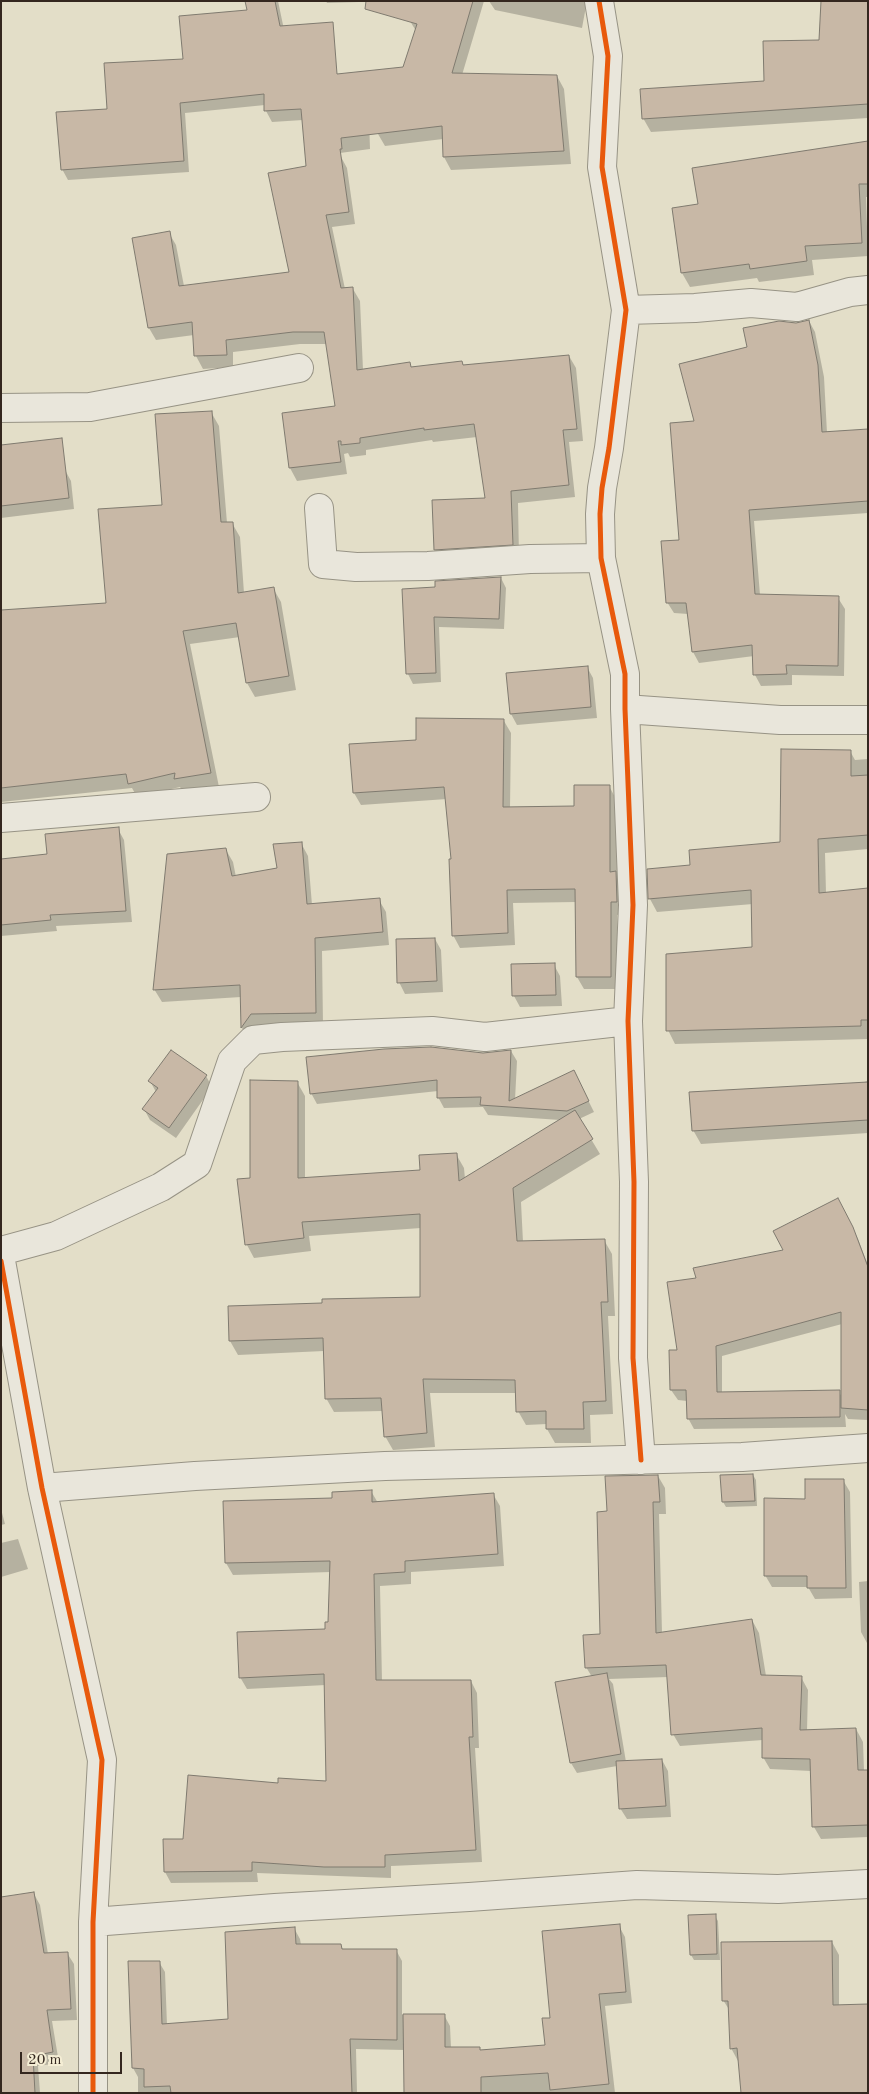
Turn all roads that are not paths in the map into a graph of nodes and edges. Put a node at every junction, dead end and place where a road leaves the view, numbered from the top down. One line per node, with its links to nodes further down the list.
1 (600, 1): 3 (street)
2 (868, 290): 3 (street)
3 (626, 310): 7 (street)
4 (299, 368): 5 (street)
5 (1, 408)
6 (319, 508): 7 (street)
7 (601, 558): 8 (street)
8 (625, 709): 9 (street); 12 (street)
9 (868, 720)
10 (256, 797): 11 (street)
11 (1, 818)
12 (628, 1021): 13 (street); 16 (street)
13 (1, 1250)
14 (1, 1261): 17 (street)
15 (868, 1448): 16 (street)
16 (641, 1460): 17 (street)
17 (42, 1488): 19 (street)
18 (868, 1884): 19 (street)
19 (93, 1922): 20 (street)
20 (94, 2093)

